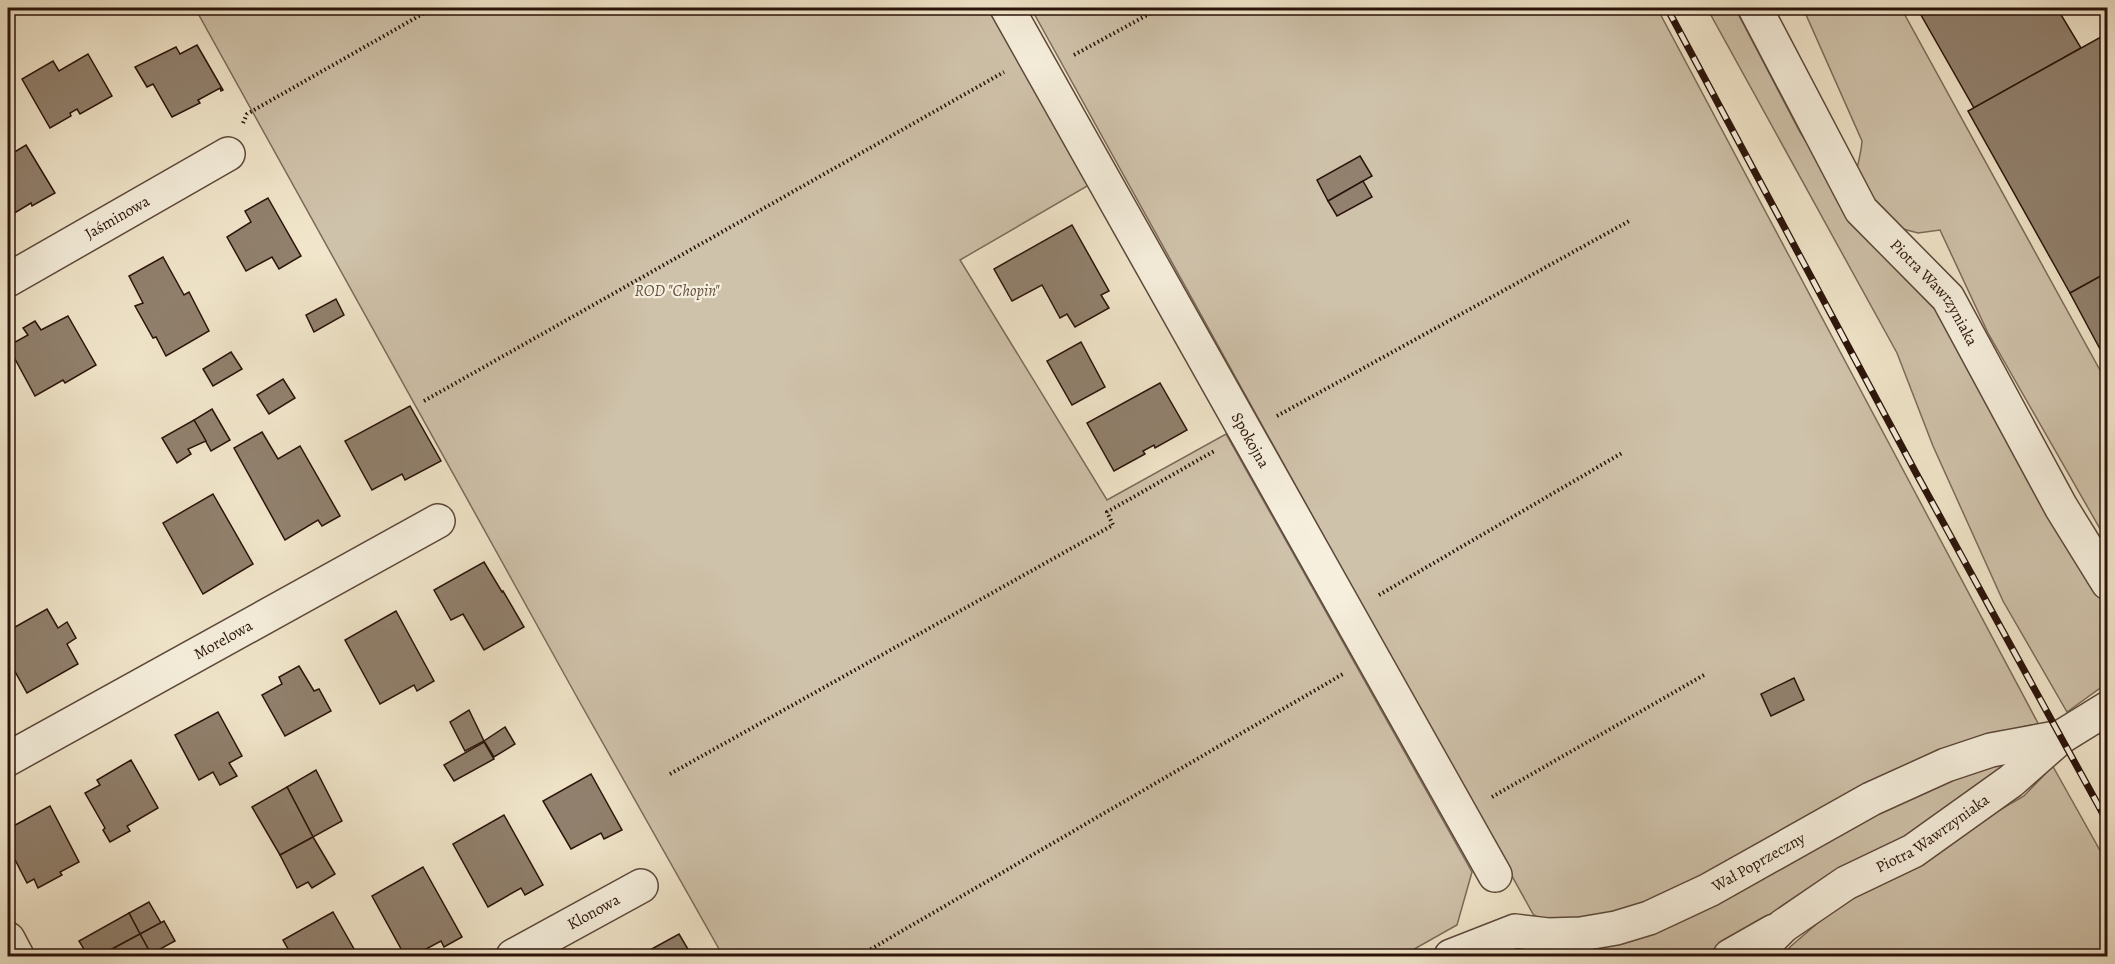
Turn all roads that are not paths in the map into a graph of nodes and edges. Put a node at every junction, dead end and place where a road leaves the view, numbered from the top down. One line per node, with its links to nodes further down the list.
1 (1006, 8): 10 (street, Spokojna)
2 (1755, 8): 6 (street, Piotra Wawrzyniaka)
3 (228, 154): 4 (street, Jaśminowa)
4 (8, 280)
5 (438, 521): 9 (street, Morelowa)
6 (2108, 583)
7 (2108, 708): 8 (street, Piotra Wawrzyniaka)
8 (2061, 737): 12 (street, Piotra Wawrzyniaka); 16 (street, Wał Poprzeczny)
9 (8, 759)
10 (1495, 875)
11 (641, 886): 15 (street, Klonowa)
12 (1784, 926): 17 (street); 18 (street, Piotra Wawrzyniaka)
13 (8, 939): 14 (street)
14 (17, 957)
15 (513, 957)
16 (1451, 957)
17 (1730, 957)
18 (1757, 957)

